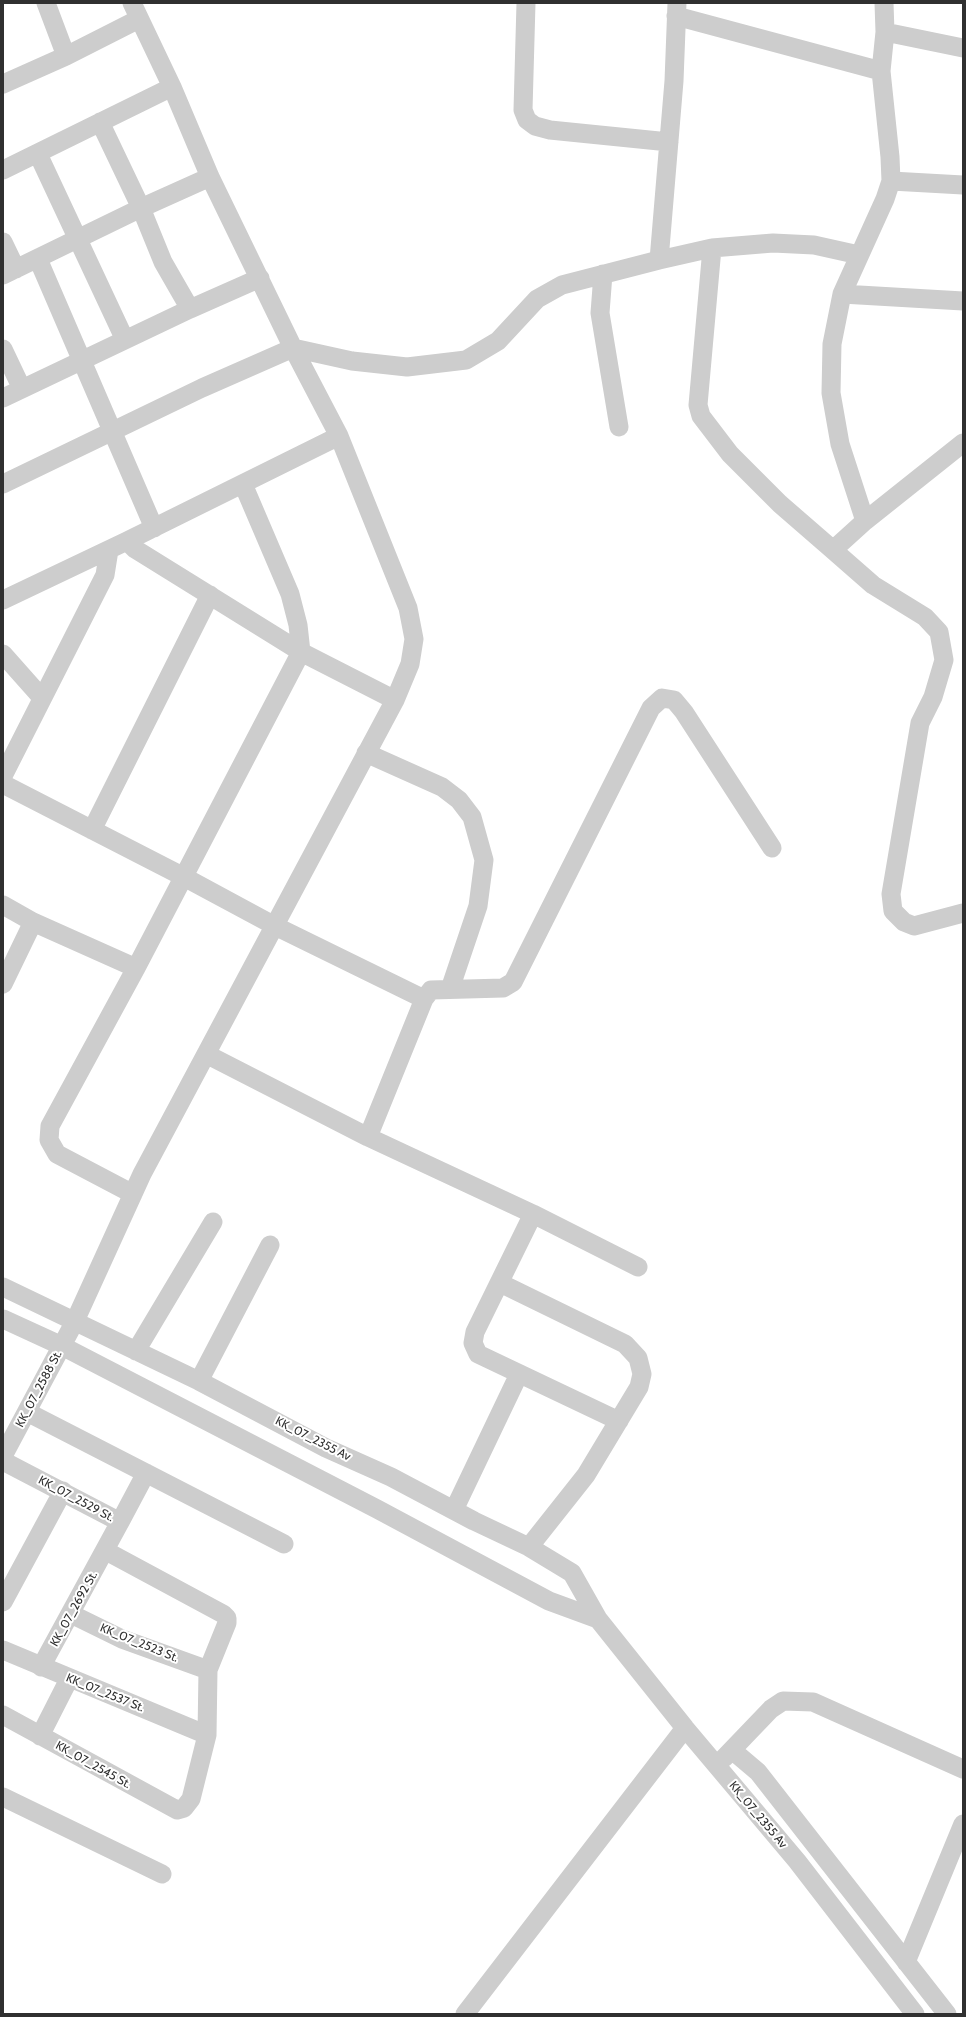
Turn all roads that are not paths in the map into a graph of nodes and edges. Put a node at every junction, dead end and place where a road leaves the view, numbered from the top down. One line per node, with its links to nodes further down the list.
1 (46, 3): 8 (street)
2 (526, 3): 13 (street)
3 (884, 3): 6 (street)
4 (677, 10): 9 (street); 13 (street)
5 (135, 11): 8 (street); 11 (street, KK_07_2588 St.)
6 (885, 32): 7 (street); 9 (street)
7 (963, 48)
8 (66, 56): 10 (street)
9 (881, 71): 17 (street)
10 (3, 84)
11 (172, 87): 12 (street); 16 (street, KK_07_2588 St.)
12 (100, 122): 14 (street); 19 (street)
13 (669, 142): 25 (street)
14 (38, 154): 15 (street); 20 (street)
15 (3, 170)
16 (210, 177): 19 (street); 28 (street, KK_07_2588 St.)
17 (891, 181): 18 (street); 23 (street)
18 (963, 185)
19 (141, 208): 20 (street); 31 (street)
20 (77, 240): 24 (street); 32 (street)
21 (3, 242): 26 (street)
22 (712, 248): 23 (street); 25 (street); 48 (street)
23 (860, 254): 29 (street)
24 (38, 259): 26 (street); 35 (street)
25 (659, 260): 27 (street)
26 (9, 272)
27 (603, 274): 33 (street); 38 (street)
28 (260, 278): 31 (street); 33 (street, KK_07_2588 St.)
29 (842, 294): 30 (street); 44 (street)
30 (963, 301)
31 (190, 309): 32 (street)
32 (125, 340): 35 (street)
33 (293, 348): 39 (street); 40 (street, KK_07_2588 St.)
34 (3, 349): 36 (street)
35 (82, 360): 36 (street); 39 (street)
36 (22, 389): 37 (street)
37 (3, 398)
38 (618, 428)
39 (113, 432): 42 (street); 45 (street)
40 (339, 436): 43 (street); 54 (street, KK_07_2588 St.)
41 (963, 443): 44 (street)
42 (3, 484)
43 (242, 484): 45 (street); 51 (street)
44 (865, 521): 48 (street)
45 (154, 528): 46 (street)
46 (128, 541): 47 (street); 49 (street)
47 (109, 550): 50 (street); 53 (street)
48 (833, 550): 62 (street)
49 (210, 595): 51 (street); 58 (street)
50 (3, 600)
51 (301, 652): 54 (street); 60 (street)
52 (3, 654): 53 (street)
53 (42, 698): 56 (street)
54 (395, 700): 55 (street, KK_07_2588 St.)
55 (366, 753): 64 (street, KK_07_2588 St.); 67 (street)
56 (3, 776)
57 (3, 784): 58 (street)
58 (92, 830): 60 (street)
59 (772, 848): 67 (street)
60 (184, 877): 64 (street); 65 (street)
61 (3, 905): 63 (street)
62 (963, 913)
63 (34, 922): 65 (street); 66 (street)
64 (275, 926): 68 (street); 69 (street, KK_07_2588 St.)
65 (136, 968): 71 (street)
66 (3, 984)
67 (450, 989): 68 (street)
68 (424, 999): 70 (street)
69 (206, 1054): 70 (street); 71 (street, KK_07_2588 St.)
70 (368, 1137): 72 (street)
71 (133, 1194): 79 (street, KK_07_2588 St.)
72 (533, 1214): 75 (street); 76 (street)
73 (213, 1222): 81 (street)
74 (270, 1245): 83 (street)
75 (638, 1267)
76 (500, 1283): 82 (street); 85 (street)
77 (3, 1287): 79 (street, KK_07_2355 Av)
78 (3, 1319): 80 (street)
79 (75, 1321): 80 (street, KK_07_2588 St.); 81 (street, KK_07_2355 Av)
80 (62, 1346): 84 (street, KK_07_2588 St.); 97 (street)
81 (136, 1351): 83 (street, KK_07_2355 Av)
82 (519, 1374): 85 (street); 90 (street)
83 (199, 1381): 90 (street, KK_07_2355 Av)
84 (27, 1412): 86 (street, KK_07_2588 St.); 88 (street)
85 (619, 1421): 93 (street)
86 (3, 1456)
87 (3, 1461): 89 (street, KK_07_2529 St.)
88 (146, 1473): 91 (street); 92 (street)
89 (63, 1491): 91 (street, KK_07_2529 St.); 95 (street)
90 (454, 1510): 93 (street, KK_07_2355 Av)
91 (120, 1522): 94 (street, KK_07_2529 St.)
92 (284, 1544)
93 (528, 1547): 97 (street, KK_07_2355 Av)
94 (106, 1551): 96 (street, KK_07_2692 St.); 100 (street)
95 (3, 1602)
96 (71, 1614): 99 (street, KK_07_2692 St.); 100 (street, KK_07_2523 St.)
97 (598, 1619): 103 (street, KK_07_2355 Av)
98 (3, 1650): 99 (street, KK_07_2537 St.)
99 (41, 1667): 101 (street, KK_07_2537 St.)
100 (208, 1670): 104 (street)
101 (69, 1679): 104 (street, KK_07_2537 St.); 105 (street)
102 (3, 1715): 105 (street, KK_07_2545 St.)
103 (685, 1728): 107 (street, KK_07_2355 Av); 113 (street)
104 (207, 1735): 105 (street, KK_07_2545 St.)
105 (40, 1736)
106 (732, 1750): 107 (street); 108 (street); 112 (street)
107 (717, 1766): 114 (street, KK_07_2355 Av)
108 (963, 1769)
109 (3, 1797): 111 (street)
110 (963, 1824): 112 (street)
111 (162, 1874)
112 (906, 1962): 115 (street)
113 (465, 2014)
114 (915, 2014)
115 (946, 2014)

